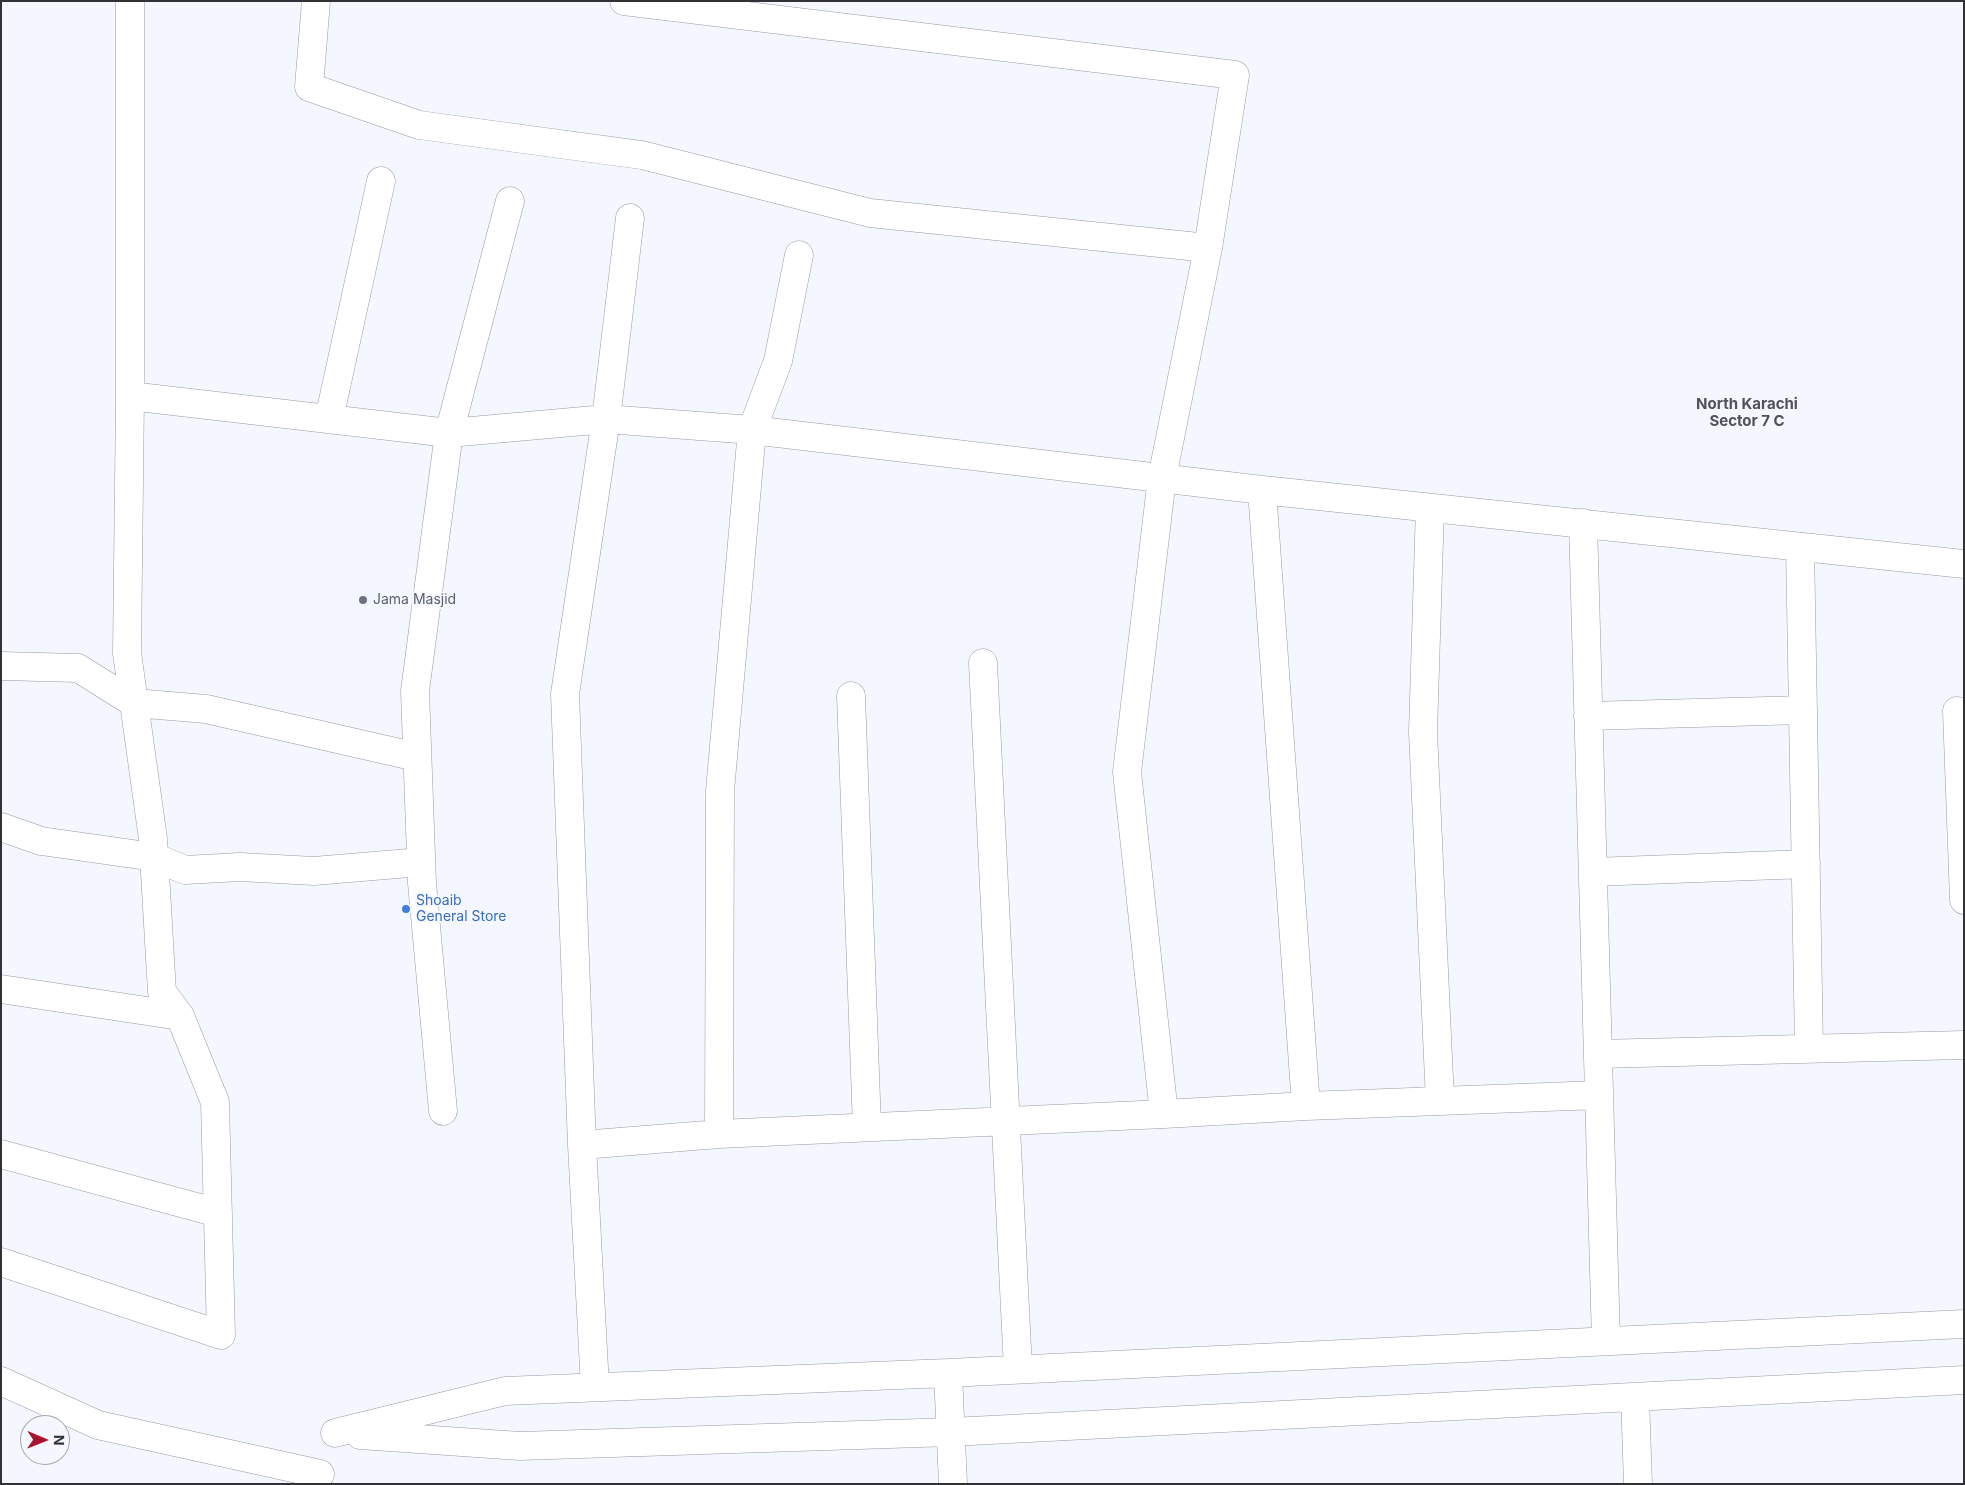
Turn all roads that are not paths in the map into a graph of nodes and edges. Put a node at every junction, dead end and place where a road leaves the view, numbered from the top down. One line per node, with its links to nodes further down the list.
1 (130, 1): 9 (street)
2 (316, 1): 7 (street)
3 (624, 1): 7 (street)
4 (381, 182): 10 (street)
5 (510, 201): 13 (street)
6 (630, 218): 11 (street)
7 (1208, 248): 14 (street)
8 (799, 255): 12 (street)
9 (130, 396): 10 (street); 23 (street)
10 (330, 419): 13 (street)
11 (606, 419): 12 (street); 13 (street); 48 (street)
12 (752, 430): 14 (street); 47 (street)
13 (448, 433): 27 (street)
14 (1162, 478): 15 (street); 44 (street)
15 (1262, 490): 16 (street); 42 (street)
16 (1430, 508): 17 (street); 41 (street)
17 (1583, 523): 18 (street); 26 (street)
18 (1800, 547): 19 (street); 24 (street)
19 (1964, 564)
20 (983, 663): 45 (street)
21 (1, 666): 23 (street)
22 (851, 696): 46 (street)
23 (134, 703): 27 (street); 30 (street)
24 (1803, 710): 26 (street); 32 (street)
25 (1957, 710): 28 (street)
26 (1588, 716): 33 (street)
27 (417, 757): 31 (street)
28 (1961, 757): 34 (street)
29 (1, 827): 30 (street)
30 (154, 857): 31 (street); 36 (street)
31 (421, 862): 43 (street)
32 (1806, 864): 33 (street); 38 (street)
33 (1593, 872): 39 (street)
34 (1964, 900)
35 (1, 989): 36 (street)
36 (180, 1016): 50 (street)
37 (1964, 1045): 38 (street)
38 (1809, 1048): 39 (street)
39 (1598, 1054): 40 (street)
40 (1599, 1095): 41 (street); 53 (street)
41 (1440, 1101): 42 (street)
42 (1306, 1106): 44 (street)
43 (443, 1111)
44 (1164, 1114): 45 (street)
45 (1006, 1121): 46 (street); 54 (street)
46 (867, 1127): 47 (street)
47 (719, 1134): 48 (street)
48 (582, 1145): 58 (street)
49 (1, 1154): 50 (street)
50 (218, 1213): 51 (street)
51 (1, 1262)
52 (1964, 1324): 53 (street)
53 (1606, 1342): 54 (street)
54 (1018, 1369): 55 (street)
55 (948, 1373): 58 (street); 60 (street)
56 (1964, 1380): 59 (street)
57 (1, 1381): 62 (street)
58 (596, 1387): 61 (street)
59 (1635, 1397): 60 (street); 64 (street)
60 (951, 1432): 61 (street); 63 (street)
61 (335, 1433): 62 (street)
62 (318, 1479)
63 (953, 1484)
64 (1638, 1484)

